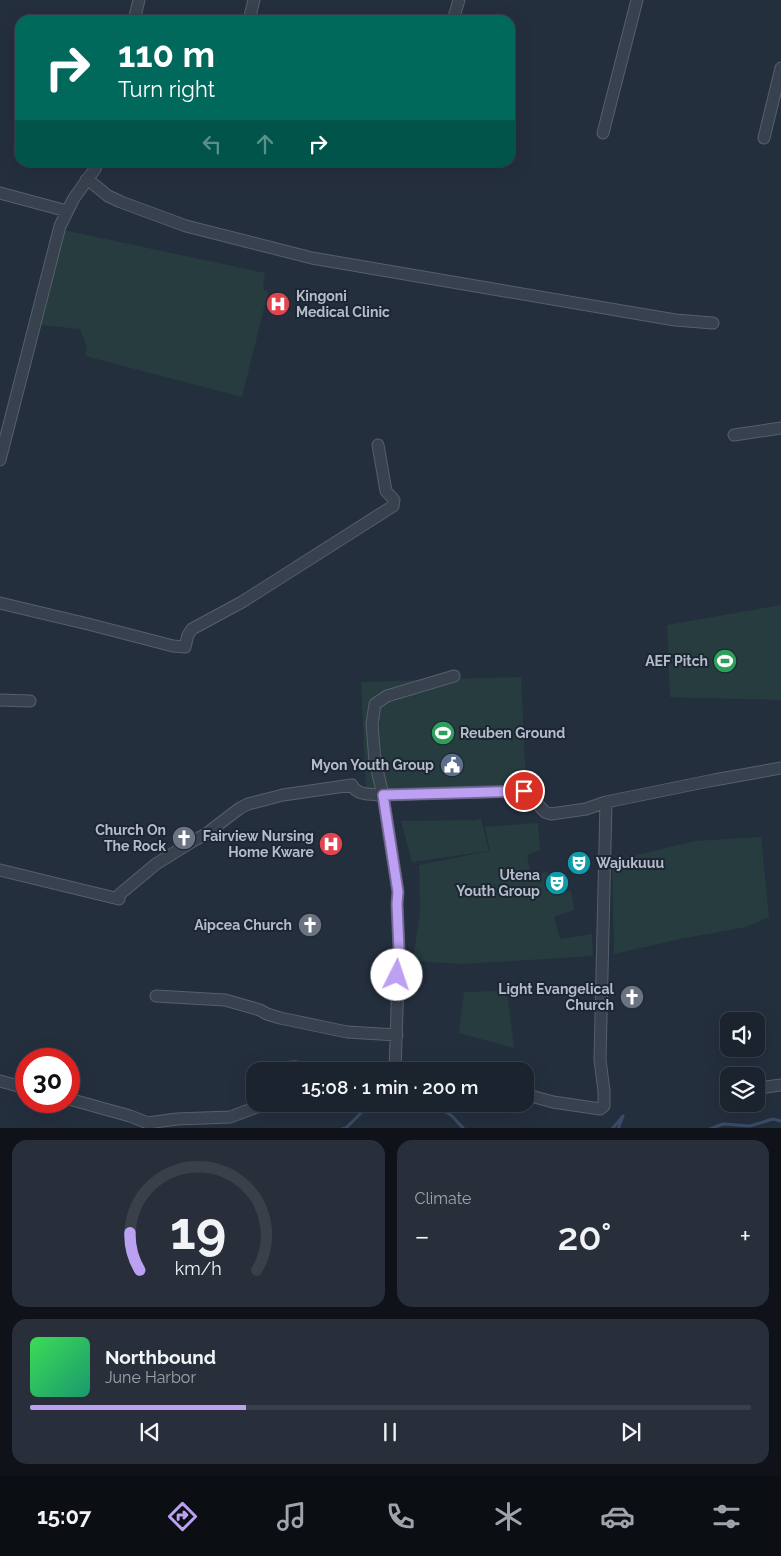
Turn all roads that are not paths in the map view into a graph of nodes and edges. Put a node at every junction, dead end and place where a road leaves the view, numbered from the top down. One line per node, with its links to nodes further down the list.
1 (139, 0): 5 (street)
2 (254, 0): 6 (street)
3 (458, 0): 7 (street)
4 (637, 0): 9 (street)
5 (135, 15)
6 (250, 15)
7 (454, 15)
8 (781, 68): 10 (street)
9 (603, 133)
10 (764, 138)
11 (96, 167): 12 (street)
12 (86, 180): 14 (street); 15 (street)
13 (0, 193): 14 (street)
14 (67, 211): 19 (street)
15 (713, 323)
16 (781, 428): 17 (street)
17 (734, 435)
18 (378, 445): 20 (street)
19 (0, 460)
20 (0, 603)
21 (454, 676): 25 (street)
22 (0, 700): 23 (street)
23 (30, 701)
24 (781, 768): 26 (street)
25 (383, 795): 26 (street); 27 (street); 29 (street)
26 (606, 802): 35 (street)
27 (0, 870)
28 (156, 996): 29 (street)
29 (396, 1035): 30 (street)
30 (395, 1062)
31 (0, 1081): 32 (street)
32 (15, 1085)
33 (781, 1085): 34 (street)
34 (766, 1088)
35 (534, 1097)
36 (80, 1102): 37 (street)
37 (246, 1111)

